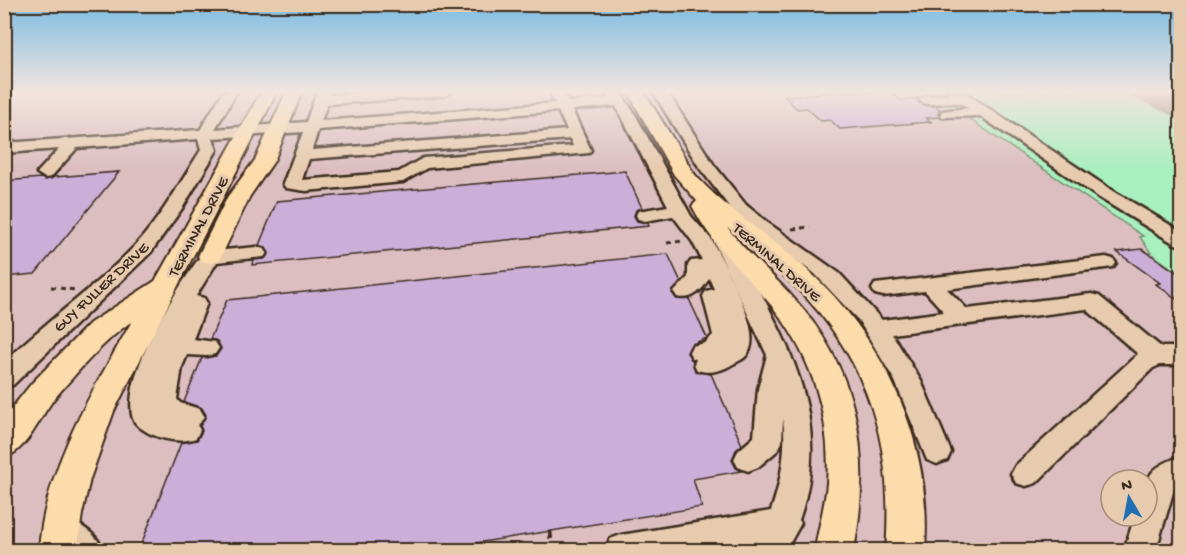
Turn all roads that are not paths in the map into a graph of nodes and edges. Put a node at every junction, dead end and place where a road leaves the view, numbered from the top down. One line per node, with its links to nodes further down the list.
1 (214, 118): 16 (street, GUY FULLER DRIVE)
2 (256, 118): 15 (main road, TERMINAL DRIVE)
3 (284, 118): 14 (main road)
4 (307, 118): 14 (street)
5 (316, 118): 19 (street)
6 (423, 118): 13 (street)
7 (423, 118): 13 (street)
8 (569, 118): 13 (street)
9 (630, 118): 22 (street)
10 (651, 118): 21 (main road, TERMINAL DRIVE)
11 (677, 118): 37 (street)
12 (995, 118): 27 (street)
13 (453, 119): 19 (street); 19 (street)
14 (279, 129): 15 (street); 24 (main road)
15 (249, 132): 16 (street); 25 (main road, TERMINAL DRIVE)
16 (204, 135): 17 (street); 42 (street, GUY FULLER DRIVE)
17 (73, 143): 18 (street); 20 (street)
18 (4, 148)
19 (303, 155)
20 (45, 172)
21 (688, 179): 26 (main road); 53 (main road, TERMINAL DRIVE)
22 (680, 214): 23 (street); 31 (street); 31 (street)
23 (645, 215)
24 (229, 217): 25 (main road); 29 (main road)
25 (200, 220): 32 (main road, TERMINAL DRIVE)
26 (720, 235): 40 (street); 52 (main road)
27 (1182, 240)
28 (256, 253): 29 (street)
29 (210, 256): 38 (street); 38 (street)
30 (1106, 263): 33 (street)
31 (698, 264): 35 (street)
32 (166, 284): 43 (main road, TERMINAL DRIVE); 49 (main road)
33 (930, 284): 34 (street); 36 (street)
34 (883, 289)
35 (686, 292)
36 (962, 318): 37 (street); 41 (street)
37 (877, 328): 44 (street)
38 (178, 346): 39 (street)
39 (207, 348)
40 (779, 355): 45 (street); 48 (street)
41 (1169, 356): 47 (street)
42 (4, 378)
43 (4, 444)
44 (937, 452)
45 (748, 459)
46 (1182, 468): 54 (street)
47 (1026, 474)
48 (785, 523): 50 (street); 51 (street)
49 (68, 544)
50 (621, 550)
51 (770, 550)
52 (834, 550)
53 (906, 550)
54 (1140, 550)

